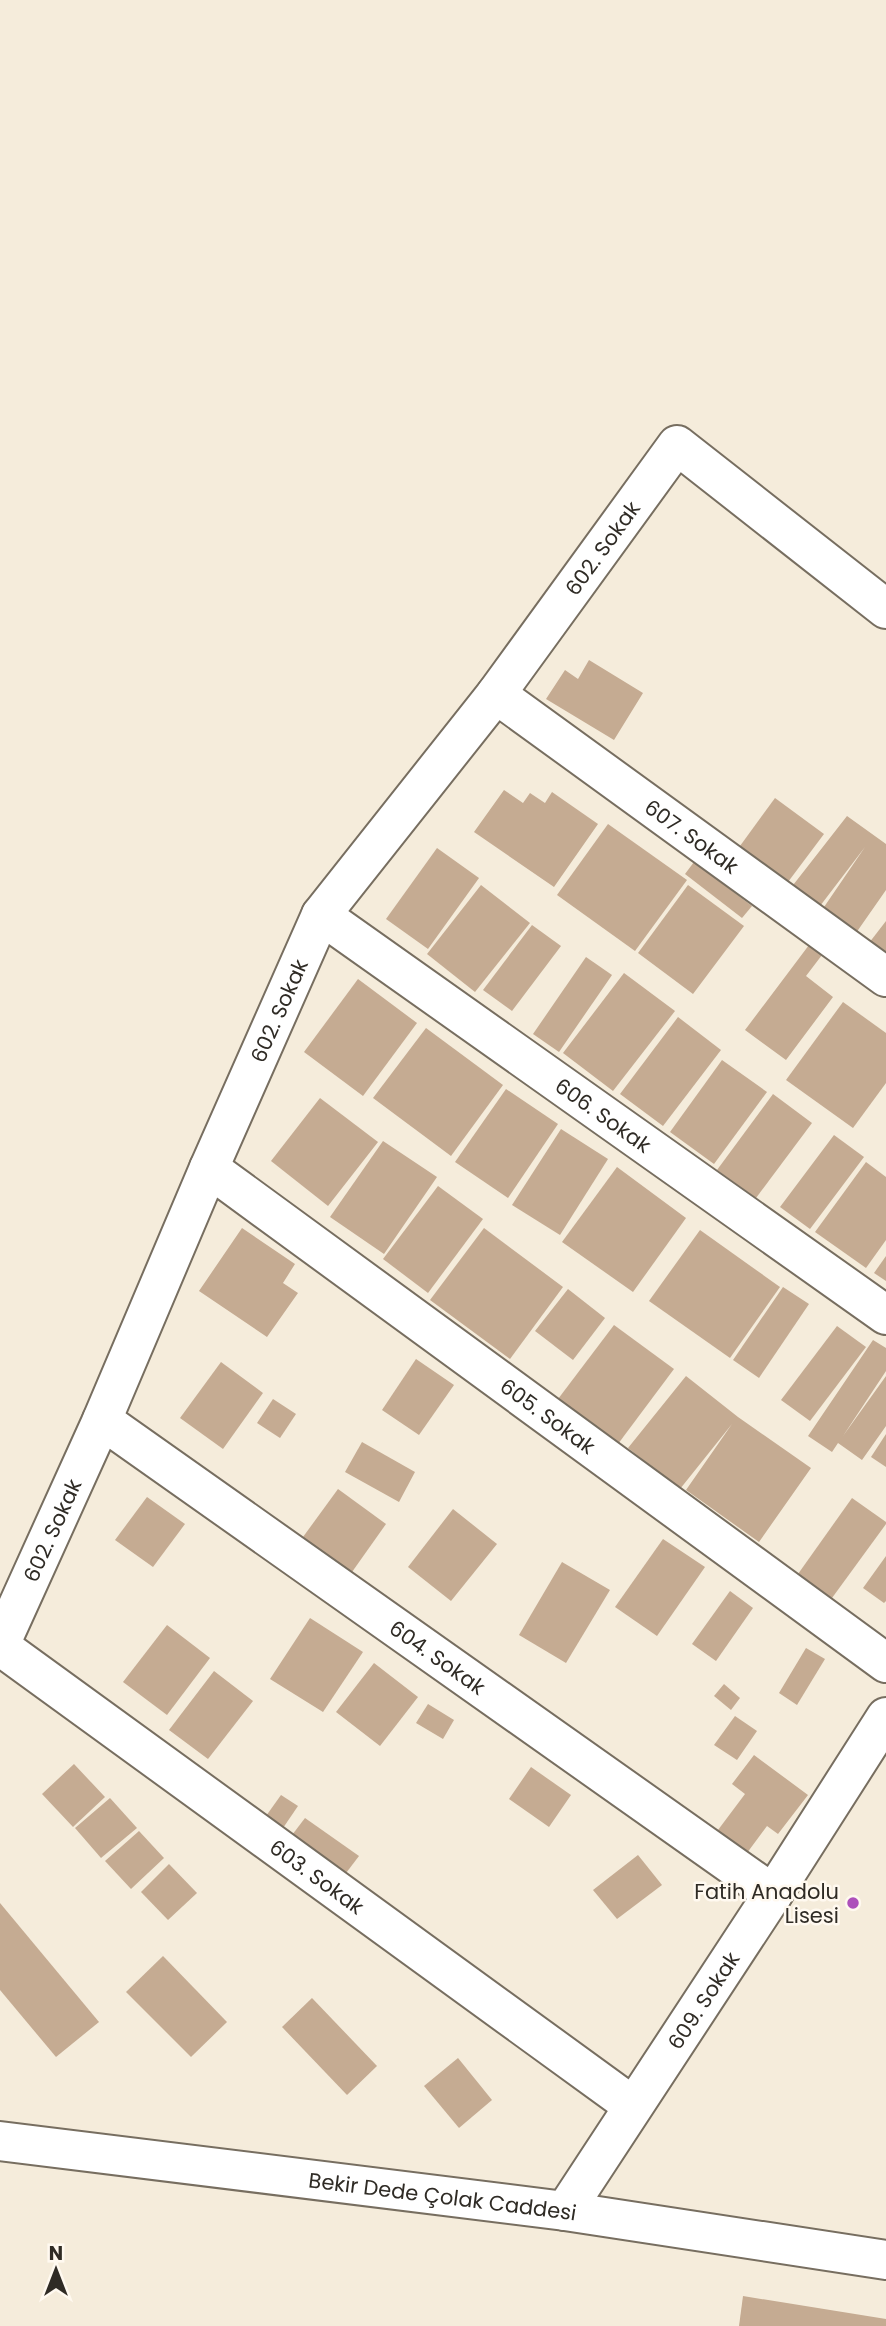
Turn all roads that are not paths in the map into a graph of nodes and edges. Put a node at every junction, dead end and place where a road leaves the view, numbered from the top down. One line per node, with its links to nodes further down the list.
1 (886, 609): 2 (street, 602. Sokak)
2 (496, 694): 3 (street, 602. Sokak); 4 (street, 607. Sokak)
3 (321, 915): 5 (street, 602. Sokak); 6 (street, 606. Sokak)
4 (886, 977)
5 (209, 1168): 7 (street, 602. Sokak); 9 (street, 605. Sokak)
6 (886, 1315)
7 (102, 1420): 8 (street, 602. Sokak); 11 (street, 604. Sokak)
8 (0, 1645): 12 (street, 603. Sokak)
9 (886, 1663)
10 (886, 1717): 11 (street, 609. Sokak)
11 (773, 1894): 12 (street, 609. Sokak)
12 (633, 2106): 14 (street, 609. Sokak)
13 (0, 2141): 14 (street, Bekir Dede Çolak Caddesi)
14 (565, 2211): 15 (street, Bekir Dede Çolak Caddesi)
15 (886, 2260)

